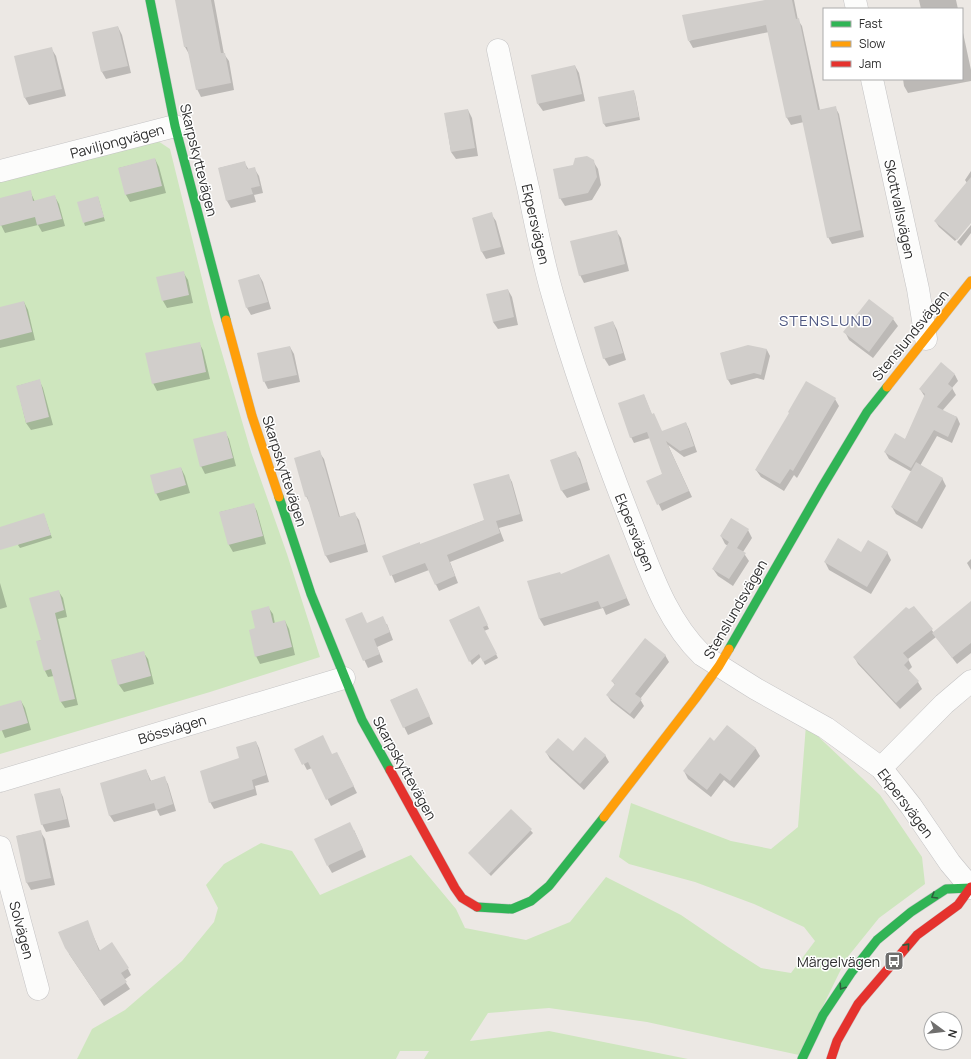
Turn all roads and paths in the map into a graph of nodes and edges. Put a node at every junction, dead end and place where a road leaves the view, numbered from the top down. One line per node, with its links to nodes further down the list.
1 (150, 0): 4 (street, Skarpskyttevägen)
2 (498, 50): 8 (street, Ekpersvägen)
3 (872, 80): 7 (street, Skottvallsvägen)
4 (175, 126): 5 (street, Paviljongvägen); 9 (street, Skarpskyttevägen)
5 (0, 170)
6 (971, 281): 7 (street, Stenslundsvägen)
7 (926, 339): 8 (street, Stenslundsvägen)
8 (719, 666): 11 (street, Ekpersvägen); 16 (street, Stenslundsvägen)
9 (344, 678): 12 (street, Bössvägen); 16 (street, Skarpskyttevägen)
10 (971, 681): 11 (street)
11 (882, 768): 14 (street, Ekpersvägen)
12 (0, 781)
13 (0, 847): 17 (street, Solvägen)
14 (971, 888): 15 (street); 18 (street, one-way to 18); 19 (street, one-way to 14)
15 (971, 893)
16 (486, 908)
17 (38, 988)
18 (802, 1059)
19 (831, 1059)

